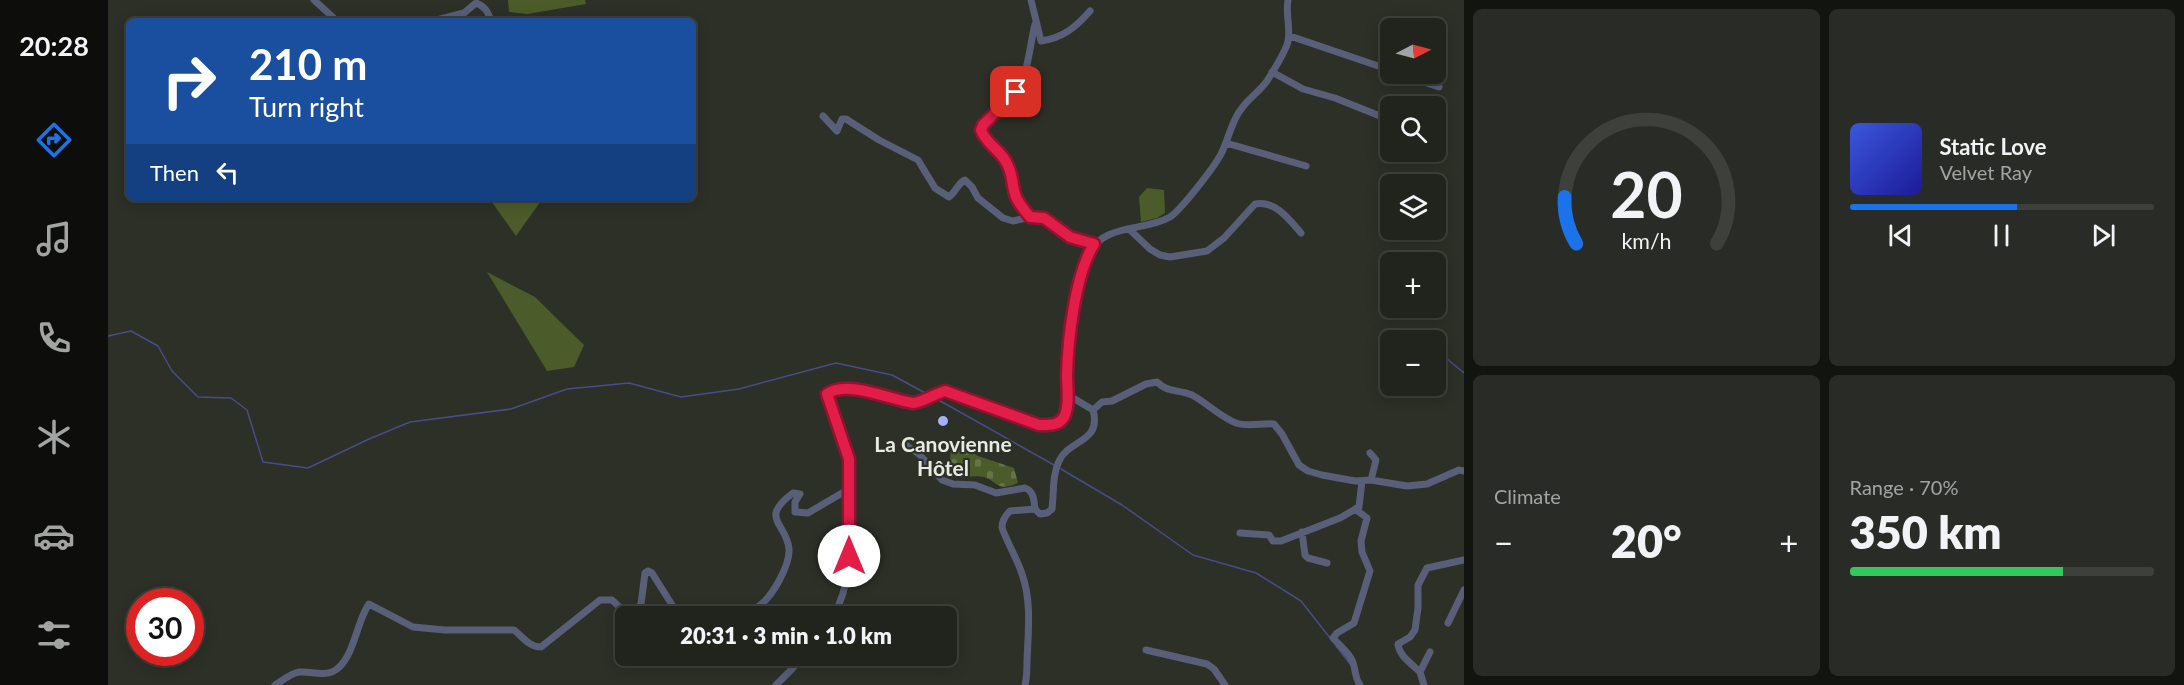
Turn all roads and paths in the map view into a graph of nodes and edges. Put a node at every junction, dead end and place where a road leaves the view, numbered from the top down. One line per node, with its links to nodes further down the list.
1 (314, 0): 5 (street)
2 (1031, 0): 8 (street)
3 (1288, 0): 9 (street)
4 (1090, 11): 8 (street)
5 (335, 18)
6 (445, 18): 7 (street)
7 (490, 18)
8 (1035, 24): 18 (street)
9 (1290, 36): 10 (street); 11 (street)
10 (1380, 67)
11 (1272, 72): 15 (street); 16 (street)
12 (1430, 84): 13 (street)
13 (1439, 87)
14 (823, 116): 18 (street)
15 (1380, 116)
16 (1226, 143): 17 (street); 19 (street)
17 (1306, 166)
18 (1030, 217): 21 (street)
19 (1129, 229): 20 (street); 21 (street)
20 (1301, 233)
21 (1094, 244): 22 (street)
22 (1068, 395): 23 (street); 29 (street)
23 (1093, 410): 28 (street); 30 (street)
24 (906, 445): 30 (street)
25 (1370, 453): 27 (street)
26 (1464, 471): 27 (street)
27 (1371, 480): 28 (street)
28 (1362, 481): 31 (street)
29 (849, 489): 40 (street); 41 (street)
30 (1035, 509): 49 (street)
31 (1355, 509): 32 (street); 51 (street)
32 (1302, 532): 33 (street); 35 (street)
33 (1240, 533)
34 (1464, 560): 46 (street)
35 (1327, 563)
36 (1464, 590): 42 (street)
37 (618, 606): 47 (street)
38 (640, 606): 39 (street)
39 (673, 606)
40 (760, 606)
41 (839, 606)
42 (1448, 623)
43 (1146, 650): 50 (street)
44 (1430, 652): 46 (street)
45 (794, 666): 48 (street)
46 (1420, 672): 52 (street)
47 (275, 685)
48 (776, 685)
49 (1026, 685)
50 (1225, 685)
51 (1359, 685)
52 (1424, 685)

